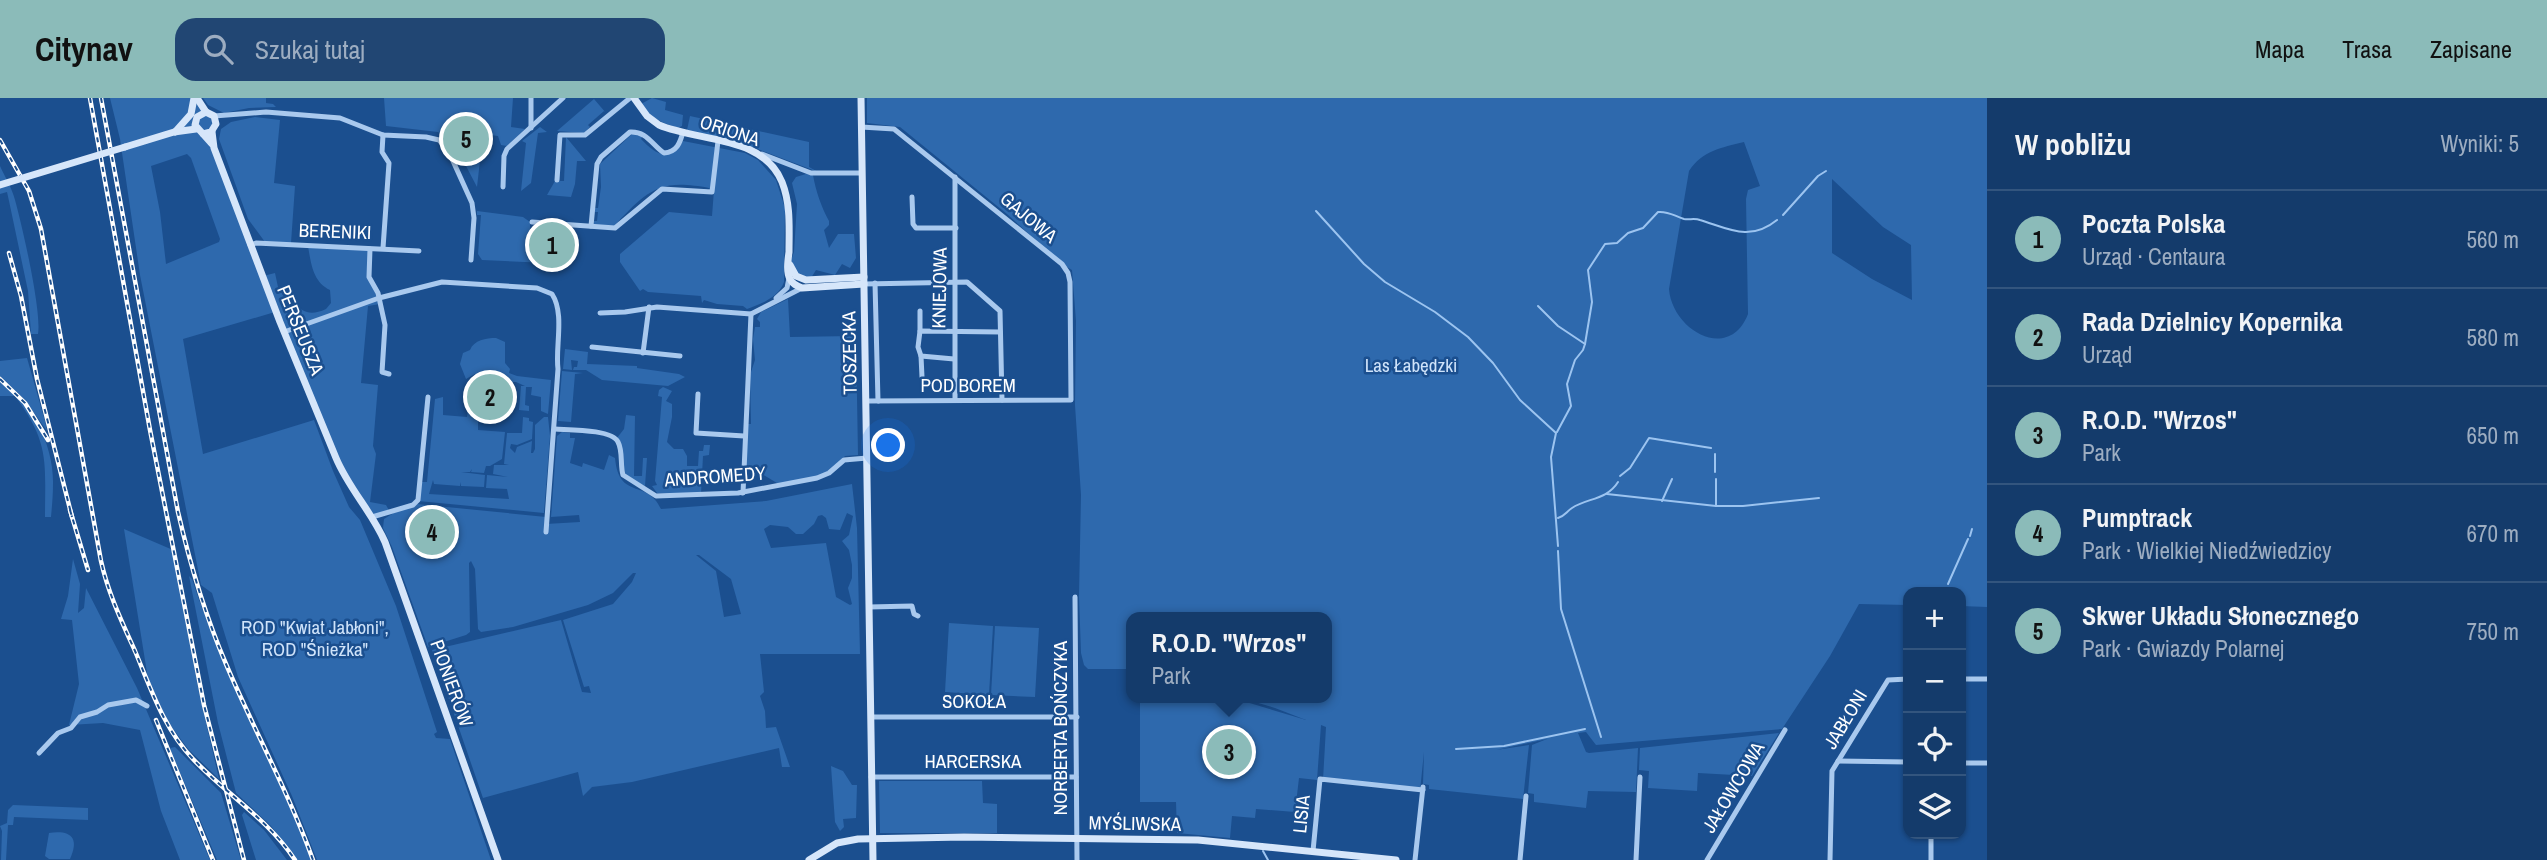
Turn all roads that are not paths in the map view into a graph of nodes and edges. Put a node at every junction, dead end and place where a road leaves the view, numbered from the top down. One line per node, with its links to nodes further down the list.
1 (196, 98): 6 (street, PERSEUSZA); 9 (street)
2 (531, 98): 8 (street)
3 (563, 98): 8 (street)
4 (632, 98): 10 (street, ORIONA); 16 (street)
5 (861, 98): 7 (street, TOSZECKA)
6 (205, 123): 9 (street); 11 (street); 23 (street, PERSEUSZA)
7 (861, 127): 14 (street, TOSZECKA); 15 (street, GAJOWA)
8 (531, 128): 18 (street)
9 (178, 131): 17 (street, bridge)
10 (683, 132): 12 (street, ORIONA); 21 (street)
11 (383, 135): 24 (street); 27 (street)
12 (718, 141): 13 (street, ORIONA); 21 (street)
13 (755, 152): 14 (street); 30 (street, ORIONA)
14 (862, 173): 28 (street, TOSZECKA)
15 (955, 177): 22 (street, KNIEJOWA); 52 (street, GAJOWA)
16 (557, 180)
17 (0, 185)
18 (503, 187)
19 (912, 197): 22 (street)
20 (532, 222): 21 (street)
21 (591, 226)
22 (956, 228): 29 (street, KNIEJOWA)
23 (250, 245): 25 (street, BERENIKI); 38 (street, PERSEUSZA)
24 (383, 248): 25 (street, BERENIKI); 26 (street, BERENIKI)
25 (370, 249): 32 (street)
26 (419, 251)
27 (471, 261)
28 (864, 281): 30 (street); 31 (street); 53 (street, TOSZECKA)
29 (955, 282): 31 (street); 39 (street); 40 (street, KNIEJOWA)
30 (795, 283): 36 (street)
31 (875, 283): 54 (street, TOSZECKA)
32 (379, 298): 38 (street); 46 (street); 55 (street)
33 (649, 307): 35 (street); 36 (street); 42 (street)
34 (920, 311): 37 (street)
35 (600, 313)
36 (751, 314): 56 (street)
37 (920, 331): 40 (street); 44 (street)
38 (284, 332): 59 (street, PERSEUSZA)
39 (1000, 332): 40 (street); 51 (street)
40 (954, 333): 45 (street, KNIEJOWA)
41 (592, 347): 42 (street)
42 (643, 353): 43 (street)
43 (680, 356)
44 (921, 356): 45 (street); 47 (street)
45 (954, 359): 50 (street, KNIEJOWA)
46 (389, 374)
47 (922, 377)
48 (698, 394): 56 (street)
49 (428, 397): 59 (street)
50 (955, 400): 51 (street, POD BOREM); 54 (street, POD BOREM)
51 (1002, 400): 52 (street, POD BOREM)
52 (1071, 400)
53 (866, 401): 54 (street, POD BOREM); 57 (street, TOSZECKA)
54 (878, 401)
55 (555, 429): 58 (street, ANDROMEDY); 60 (street)
56 (744, 436): 58 (street)
57 (867, 458): 58 (street, ANDROMEDY); 62 (street, TOSZECKA)
58 (743, 493)
59 (372, 517): 86 (street, PIONIERÓW)
60 (546, 532)
61 (1075, 597): 71 (street, NORBERTA BOŃCZYKA)
62 (869, 607): 63 (street); 69 (street, TOSZECKA)
63 (918, 616)
64 (1903, 679): 74 (street, JABŁONI)
65 (1966, 679): 66 (street)
66 (1987, 679)
67 (146, 706): 73 (street)
68 (918, 709): 70 (street)
69 (871, 717): 70 (street, SOKOŁA); 78 (street, TOSZECKA)
70 (918, 717): 71 (street, SOKOŁA)
71 (1077, 717): 79 (street, NORBERTA BOŃCZYKA)
72 (1785, 730): 94 (street, JAŁOWCOWA)
73 (39, 753)
74 (1838, 761): 75 (street); 95 (street, JABŁONI)
75 (1903, 762)
76 (1966, 763): 77 (street)
77 (1987, 764)
78 (871, 777): 79 (street, HARCERSKA); 83 (street, TOSZECKA)
79 (1076, 777): 82 (street, NORBERTA BOŃCZYKA)
80 (1640, 777): 93 (street)
81 (1526, 796): 92 (street)
82 (1075, 838): 83 (street, MYŚLIWSKA); 85 (street, MYŚLIWSKA); 89 (street, NORBERTA BOŃCZYKA)
83 (873, 839): 87 (street); 88 (street, TOSZECKA)
84 (1931, 839): 96 (street)
85 (1312, 852): 90 (street, MYŚLIWSKA); 91 (street, LISIA)
86 (498, 860)
87 (809, 860)
88 (873, 860)
89 (1077, 860)
90 (1396, 860)
91 (1415, 860)
92 (1520, 860)
93 (1636, 860)
94 (1707, 860)
95 (1830, 860)
96 (1931, 860)

